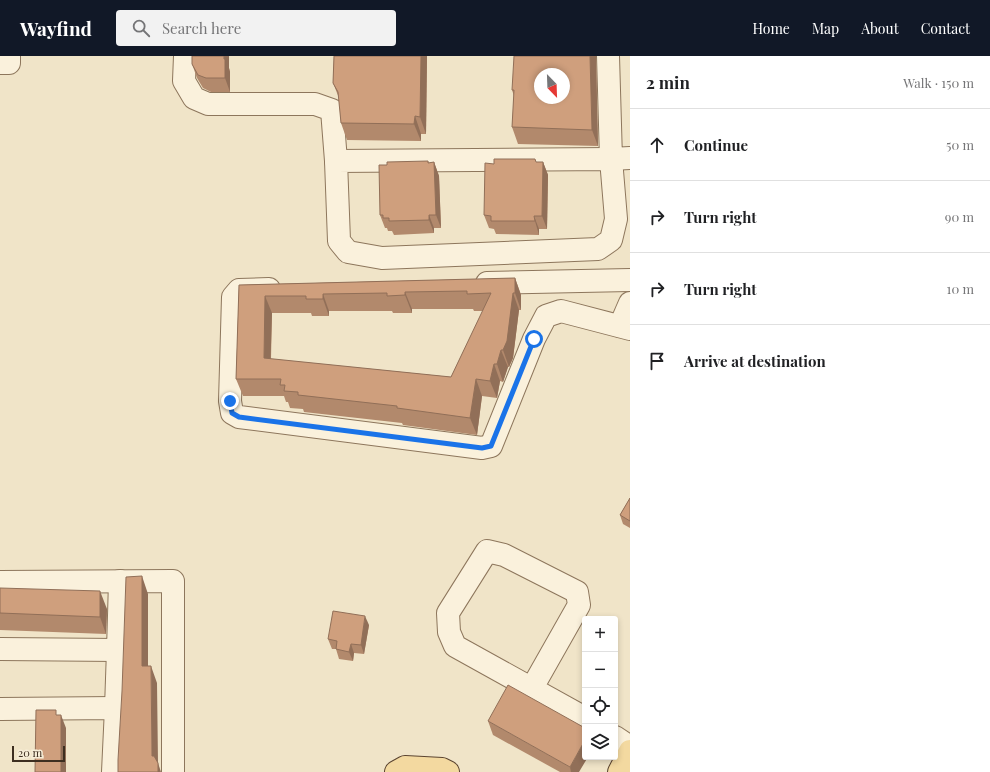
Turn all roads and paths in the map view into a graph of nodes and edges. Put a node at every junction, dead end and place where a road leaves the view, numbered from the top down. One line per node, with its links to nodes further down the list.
1 (9, 56): 4 (street)
2 (185, 56): 6 (street)
3 (608, 56): 5 (street)
4 (0, 63)
5 (621, 159): 6 (street); 6 (street)
6 (336, 161)
7 (630, 280): 8 (street)
8 (468, 283)
9 (286, 288): 11 (street)
10 (630, 302): 11 (street)
11 (625, 328)
12 (120, 581): 13 (street); 15 (street); 24 (street)
13 (0, 582)
14 (0, 649): 15 (street)
15 (118, 650): 17 (street)
16 (532, 688): 16 (street); 19 (street)
17 (116, 708): 18 (street); 23 (street)
18 (0, 709)
19 (582, 716)
20 (618, 740): 21 (street)
21 (630, 747)
22 (630, 751): 27 (main road)
23 (113, 772)
24 (173, 772)
25 (396, 772): 26 (main road)
26 (448, 772)
27 (619, 772)

